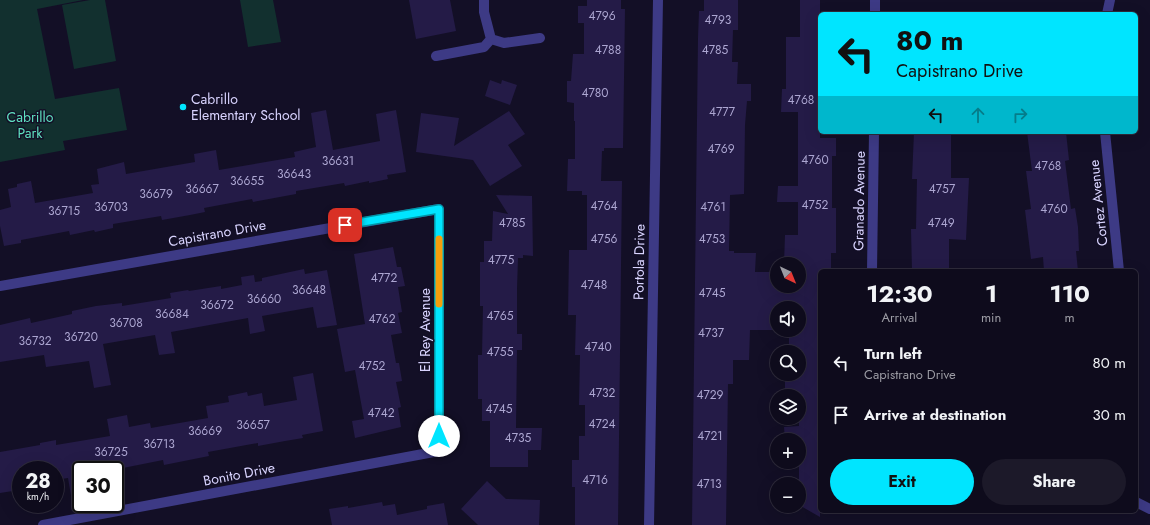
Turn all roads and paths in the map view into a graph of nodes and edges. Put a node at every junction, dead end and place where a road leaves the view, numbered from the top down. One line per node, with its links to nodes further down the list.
1 (484, 0): 8 (street)
2 (658, 0): 20 (street, Portola Drive)
3 (875, 0): 5 (street)
4 (1110, 0): 6 (street)
5 (875, 12)
6 (1107, 12)
7 (540, 38): 8 (street)
8 (491, 39): 9 (street)
9 (436, 56)
10 (874, 134): 13 (street, Granado Avenue)
11 (1105, 134): 14 (street, Cortez Avenue)
12 (439, 209): 15 (street, Capistrano Drive); 16 (street, El Rey Avenue)
13 (872, 269)
14 (1119, 269)
15 (0, 286)
16 (439, 451): 19 (street, Bonito Drive)
17 (1138, 503): 18 (street)
18 (1150, 509)
19 (43, 525)
20 (649, 525)

